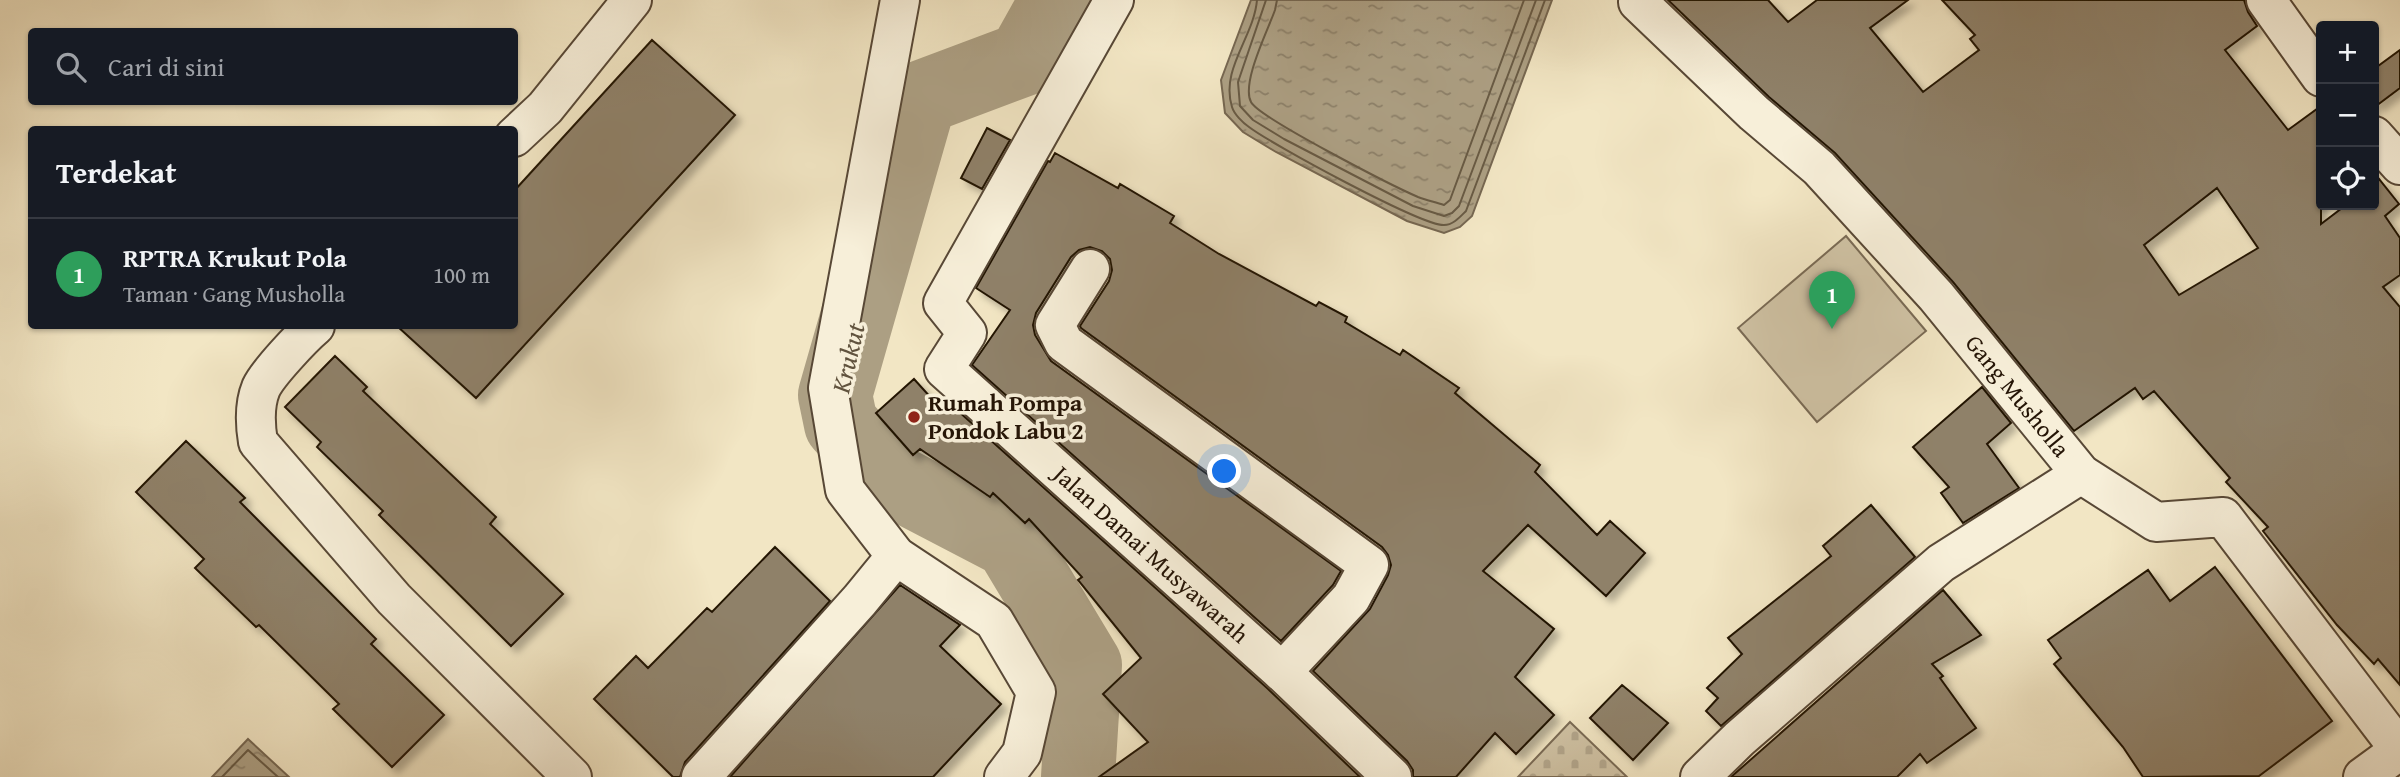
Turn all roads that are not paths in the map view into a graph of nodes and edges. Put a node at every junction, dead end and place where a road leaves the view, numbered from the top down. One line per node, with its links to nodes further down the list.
1 (632, 0): 7 (street)
2 (900, 0): 13 (street)
3 (1114, 0): 14 (street, Jalan Damai Musyawarah)
4 (2266, 0): 6 (street)
5 (1637, 2): 12 (street, Gang Musholla)
6 (2316, 70)
7 (518, 133)
8 (2379, 142): 9 (street)
9 (2400, 165)
10 (1090, 269): 14 (street)
11 (312, 329): 16 (street)
12 (2081, 474): 15 (street, Gang Musholla); 20 (street)
13 (896, 556): 17 (street); 18 (street)
14 (1282, 672): 19 (street, Jalan Damai Musyawarah)
15 (2400, 750): 21 (street)
16 (572, 777)
17 (701, 777)
18 (1004, 777)
19 (1392, 777)
20 (1700, 777)
21 (2363, 777)

